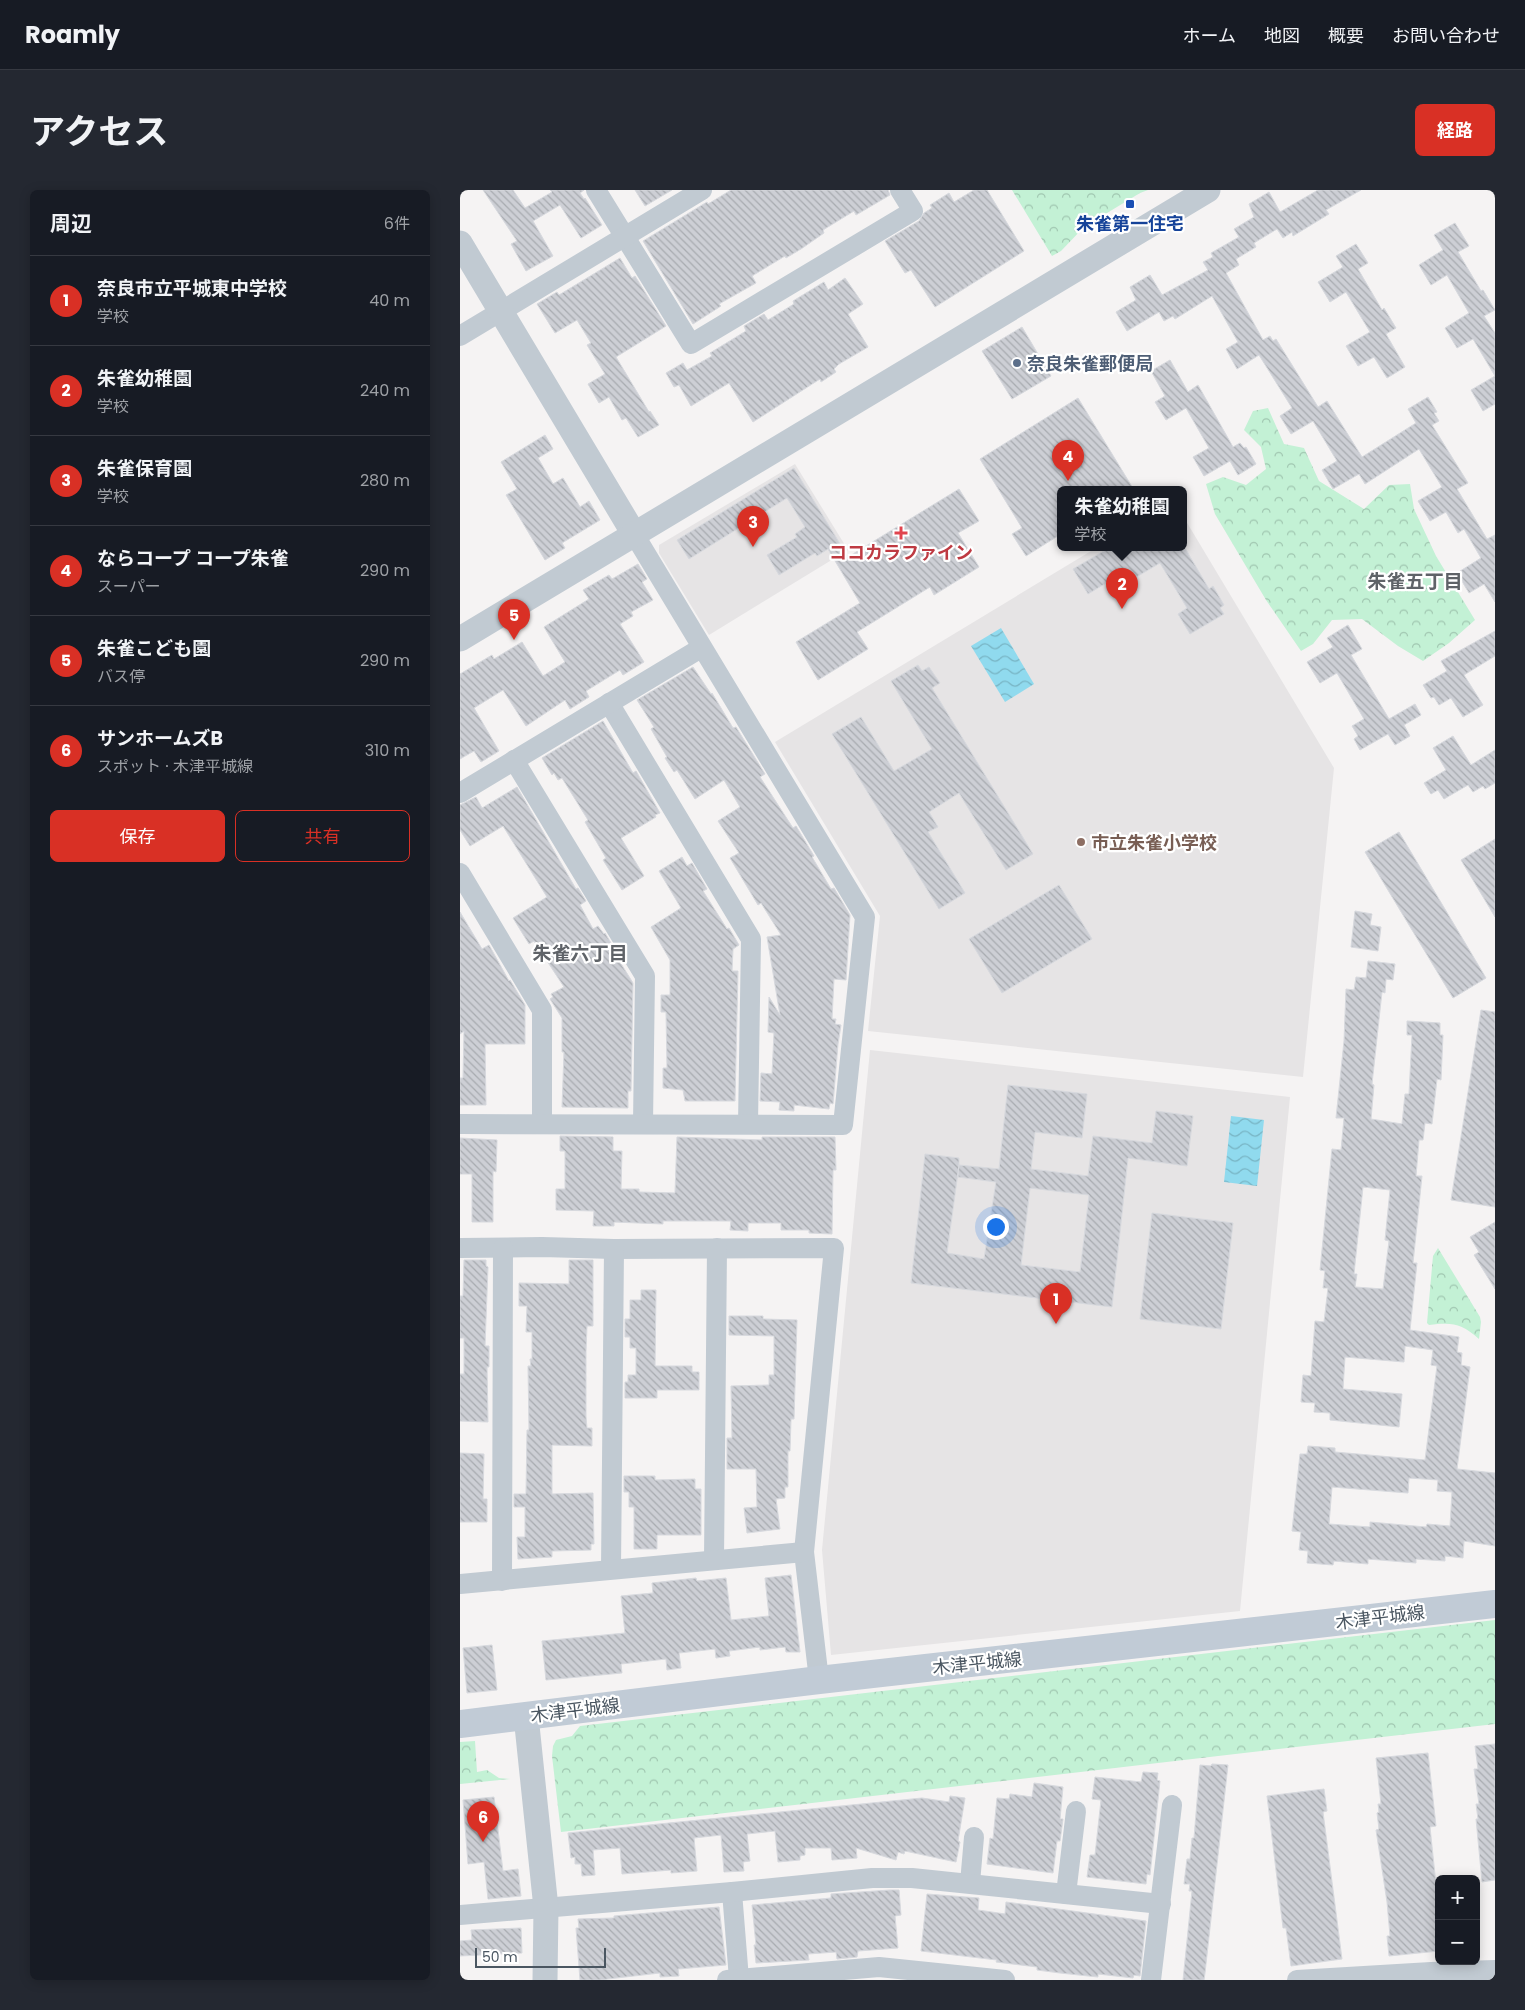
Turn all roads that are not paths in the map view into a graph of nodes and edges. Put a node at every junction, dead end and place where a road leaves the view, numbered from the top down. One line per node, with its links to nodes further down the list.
1 (596, 190): 5 (street)
2 (702, 190): 5 (street)
3 (900, 190): 5 (street)
4 (1208, 190): 9 (street)
5 (624, 237): 7 (street)
6 (460, 243): 7 (street)
7 (502, 311): 8 (street); 9 (street)
8 (460, 336)
9 (634, 534): 10 (street); 11 (street)
10 (460, 639)
11 (701, 648): 12 (street); 19 (street)
12 (609, 703): 13 (street); 19 (street)
13 (514, 760): 14 (street); 18 (street)
14 (460, 793)
15 (460, 873): 16 (street)
16 (542, 1123): 17 (street); 18 (street)
17 (460, 1124)
18 (643, 1124): 19 (street)
19 (748, 1124)
20 (460, 1248): 21 (street)
21 (502, 1248): 23 (street); 27 (street)
22 (717, 1248): 23 (street); 24 (street); 25 (street)
23 (614, 1249): 26 (street)
24 (804, 1552): 25 (street); 30 (street)
25 (714, 1559): 26 (street)
26 (611, 1569): 27 (street)
27 (502, 1581): 28 (street)
28 (460, 1584)
29 (1495, 1604): 30 (main road, 木津平城線)
30 (819, 1680): 31 (main road, 木津平城線)
31 (526, 1716): 32 (main road, 木津平城線); 40 (street)
32 (460, 1724)
33 (1172, 1804): 39 (street)
34 (1076, 1811): 38 (street)
35 (974, 1837): 36 (street)
36 (970, 1884): 37 (street); 38 (street)
37 (732, 1892): 40 (street); 44 (street)
38 (1066, 1894): 39 (street)
39 (1161, 1904): 47 (street)
40 (546, 1908): 41 (street); 45 (street)
41 (460, 1915)
42 (1495, 1970): 43 (street)
43 (1431, 1976): 48 (street)
44 (733, 1979): 46 (street)
45 (545, 1980)
46 (1005, 1980)
47 (1151, 1980)
48 (1297, 1980)

